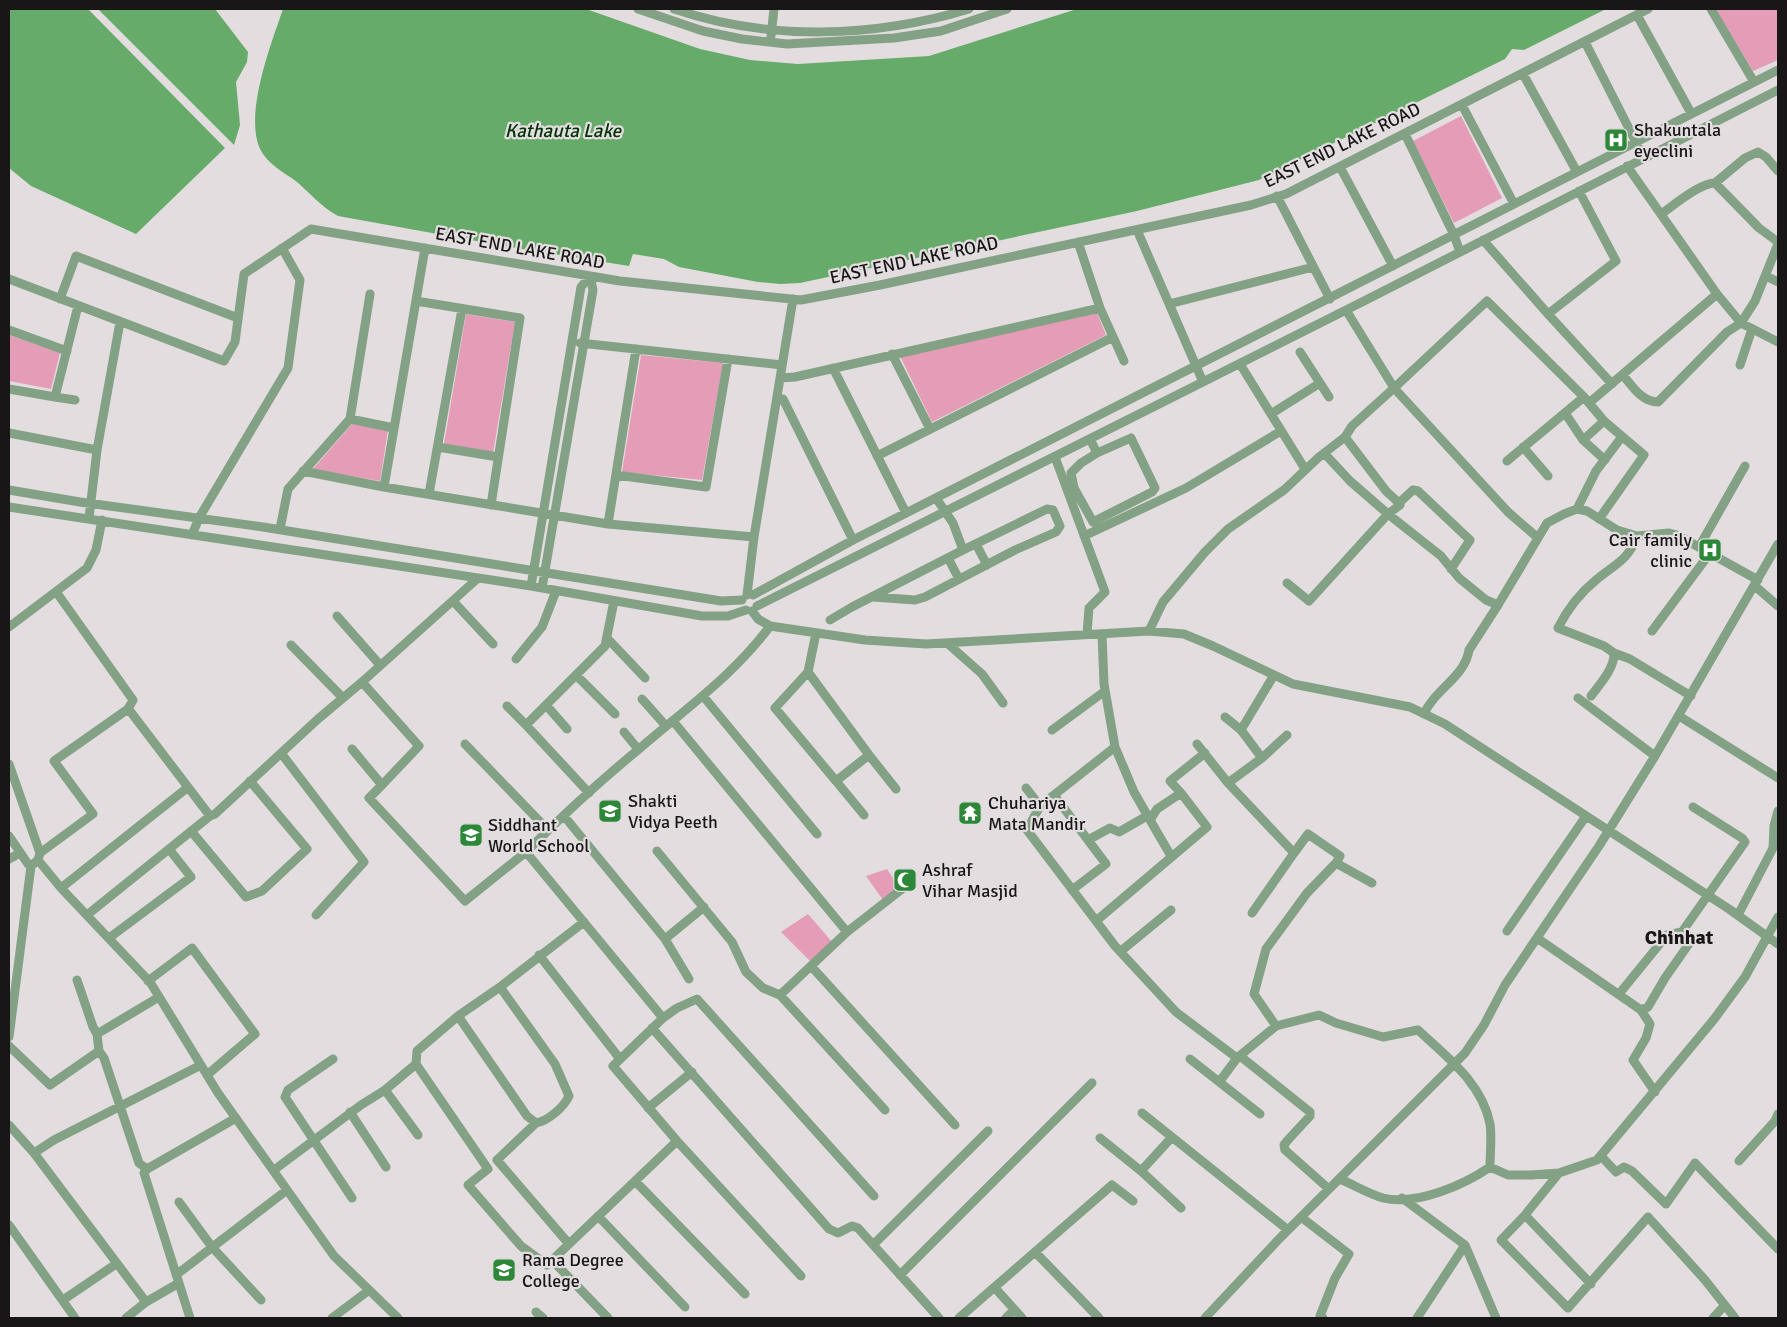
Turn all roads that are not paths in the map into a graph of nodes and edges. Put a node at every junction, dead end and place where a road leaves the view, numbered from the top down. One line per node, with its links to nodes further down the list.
1 (638, 9): 10 (street)
2 (674, 9): 9 (street)
3 (774, 9): 9 (street)
4 (969, 9): 9 (street)
5 (1008, 9): 10 (street)
6 (1648, 9): 8 (street, EAST END LAKE ROAD)
7 (1711, 9): 14 (street)
8 (1637, 15): 11 (street, EAST END LAKE ROAD); 17 (street)
9 (772, 31): 10 (street)
10 (771, 42)
11 (1585, 42): 13 (street, EAST END LAKE ROAD); 19 (street)
12 (1778, 70): 14 (street)
13 (1523, 74): 16 (street, EAST END LAKE ROAD); 24 (street)
14 (1754, 82): 17 (street)
15 (1778, 90): 20 (street)
16 (1462, 105): 18 (street, EAST END LAKE ROAD); 28 (street)
17 (1691, 113): 19 (street)
18 (1405, 134): 21 (street, EAST END LAKE ROAD); 31 (street)
19 (1636, 142): 20 (street); 24 (street)
20 (1644, 158): 22 (street)
21 (1340, 166): 27 (street, EAST END LAKE ROAD); 38 (street)
22 (1627, 166): 26 (street); 29 (street)
23 (1778, 171): 25 (street)
24 (1577, 172): 28 (street)
25 (1715, 183): 29 (street); 34 (street)
26 (1579, 191): 32 (street); 55 (street)
27 (1277, 196): 30 (street, EAST END LAKE ROAD); 39 (street)
28 (1514, 204): 31 (street)
29 (1661, 214): 45 (street)
30 (1137, 230): 33 (street, EAST END LAKE ROAD); 50 (street)
31 (1454, 235): 37 (street); 38 (street)
32 (1483, 240): 37 (street); 55 (street)
33 (1078, 242): 47 (street, EAST END LAKE ROAD); 52 (street)
34 (1778, 243): 41 (street)
35 (282, 248): 36 (street, EAST END LAKE ROAD); 56 (street, EAST END LAKE ROAD); 130 (street)
36 (425, 248): 40 (street, EAST END LAKE ROAD); 49 (street)
37 (1460, 252): 54 (street)
38 (1393, 266): 48 (street)
39 (1313, 267): 48 (street); 50 (street)
40 (590, 276): 47 (street, EAST END LAKE ROAD); 62 (street); 64 (street)
41 (1766, 276): 43 (street); 58 (street)
42 (9, 279): 46 (street)
43 (1778, 282)
44 (370, 294): 90 (street)
45 (1717, 294): 58 (street); 76 (street)
46 (60, 299): 51 (street); 56 (street)
47 (792, 299): 72 (street)
48 (1330, 299): 74 (street)
49 (416, 301): 53 (street); 92 (street)
50 (1169, 304): 74 (street)
51 (78, 306): 57 (street); 66 (street)
52 (1100, 308): 61 (street); 68 (street)
53 (462, 309): 100 (street); 106 (street)
54 (1346, 310): 71 (street); 81 (street)
55 (1548, 314): 80 (street)
56 (238, 318): 57 (street, EAST END LAKE ROAD)
57 (120, 322): 102 (street)
58 (1741, 323): 59 (street); 76 (street)
59 (1752, 329): 63 (street); 73 (street)
60 (9, 330): 66 (street)
61 (1113, 336): 70 (street); 93 (street)
62 (572, 342): 64 (street); 124 (street)
63 (1778, 342)
64 (584, 343): 65 (street); 127 (street)
65 (636, 349): 69 (street); 113 (street)
66 (67, 351): 83 (street)
67 (1300, 352): 79 (street)
68 (892, 354): 75 (street); 93 (street)
69 (728, 359): 72 (street); 113 (street)
70 (1124, 361)
71 (1240, 364): 78 (street); 89 (street)
72 (782, 365): 77 (street)
73 (1740, 365)
74 (1196, 366): 78 (street); 118 (street)
75 (833, 368): 77 (street); 105 (street)
76 (1623, 375): 80 (street)
77 (780, 378): 85 (street)
78 (1204, 382): 98 (street)
79 (1320, 383): 84 (street); 89 (street)
80 (1612, 384): 87 (street)
81 (1394, 388): 87 (street); 96 (street); 139 (street)
82 (9, 389): 83 (street)
83 (55, 397): 86 (street)
84 (1329, 397)
85 (776, 398): 138 (street); 140 (street)
86 (75, 400)
87 (1586, 400): 88 (street); 91 (street)
88 (1565, 413): 99 (street); 101 (street)
89 (1270, 414): 94 (street)
90 (350, 419): 92 (street); 112 (street)
91 (1604, 421): 97 (street); 99 (street)
92 (394, 428): 115 (street)
93 (930, 429): 105 (street)
94 (1281, 431): 111 (street); 136 (street)
95 (9, 433): 102 (street)
96 (1345, 437): 104 (street); 120 (street)
97 (1621, 438): 108 (street); 131 (street)
98 (1090, 439): 103 (street); 107 (street)
99 (1584, 440): 108 (street)
100 (438, 447): 106 (street); 117 (street)
101 (1523, 447): 109 (street); 114 (street)
102 (97, 450): 119 (street)
103 (1097, 453): 103 (street)
104 (1324, 453): 111 (street); 126 (street)
105 (877, 456): 125 (street)
106 (498, 457): 121 (street)
107 (1054, 457): 128 (street); 136 (street)
108 (1605, 460): 123 (street)
109 (1507, 461)
110 (1745, 466): 143 (street)
111 (1305, 469): 170 (street)
112 (304, 471): 115 (street); 134 (street)
113 (616, 475): 133 (street)
114 (1548, 476)
115 (384, 487): 117 (street)
116 (9, 490): 119 (street)
117 (429, 494): 121 (street)
118 (936, 498): 125 (street); 128 (street)
119 (90, 503): 129 (street); 130 (street)
120 (1399, 503): 126 (street); 148 (street)
121 (491, 504): 124 (street)
122 (9, 507): 129 (street)
123 (1576, 510): 131 (street); 139 (street)
124 (544, 513): 127 (street); 149 (street)
125 (906, 513): 140 (street)
126 (1388, 514): 148 (street); 154 (street)
127 (556, 516): 133 (street); 150 (street)
128 (947, 516): 144 (street); 165 (street)
129 (89, 518): 132 (street)
130 (199, 518): 134 (street); 135 (street)
131 (1599, 519): 137 (street)
132 (102, 520): 135 (street); 158 (street)
133 (608, 524): 138 (street)
134 (280, 530): 149 (street)
135 (192, 535): 151 (street)
136 (1084, 536): 173 (street)
137 (1637, 536): 143 (street); 179 (street)
138 (754, 537): 159 (street)
139 (1538, 538): 163 (street)
140 (853, 540): 159 (street)
141 (976, 544): 144 (street); 147 (street); 147 (street)
142 (1778, 544): 153 (street)
143 (1700, 547): 145 (street)
144 (963, 550): 146 (street)
145 (1710, 553): 153 (street); 171 (street)
146 (948, 558): 152 (street); 160 (street)
147 (987, 564): 152 (street)
148 (1451, 568): 163 (street)
149 (535, 570): 150 (street); 155 (street)
150 (546, 572): 156 (street); 159 (street)
151 (477, 579): 155 (street); 161 (street)
152 (959, 579): 160 (street)
153 (1756, 583): 164 (street); 190 (street)
154 (1287, 584)
155 (531, 586): 156 (street)
156 (542, 588): 157 (street)
157 (556, 591): 162 (street); 180 (street)
158 (56, 593): 169 (street); 197 (street)
159 (747, 596): 165 (street); 165 (street)
160 (873, 597): 167 (street)
161 (453, 601): 177 (street); 181 (street)
162 (614, 601): 165 (street); 175 (street)
163 (1498, 605): 199 (street)
164 (1778, 606)
165 (752, 609): 168 (street)
166 (337, 616): 181 (street)
167 (830, 620)
168 (770, 626): 172 (street); 188 (street)
169 (9, 627)
170 (1149, 631): 174 (street); 184 (street)
171 (1652, 631)
172 (816, 633): 176 (street); 182 (street)
173 (1087, 634): 174 (street); 176 (street)
174 (1102, 634): 187 (street)
175 (608, 638): 183 (street); 185 (street)
176 (947, 642): 194 (street)
177 (493, 644)
178 (291, 645): 191 (street)
179 (1614, 653): 189 (street); 190 (street)
180 (516, 659)
181 (380, 665): 186 (street)
182 (808, 672): 216 (street); 222 (street)
183 (576, 675): 195 (street); 198 (street)
184 (1274, 675): 199 (street); 206 (street)
185 (645, 678)
186 (362, 682): 191 (street); 224 (street)
187 (1105, 691): 205 (street); 211 (street)
188 (702, 696): 202 (street); 242 (street)
189 (1591, 696)
190 (1691, 696): 200 (street)
191 (343, 698): 214 (street)
192 (1578, 698): 217 (street)
193 (642, 699): 202 (street)
194 (1003, 703)
195 (546, 705): 203 (street); 204 (street)
196 (507, 706): 203 (street)
197 (128, 709): 225 (street); 252 (street)
198 (615, 714)
199 (1424, 714): 237 (street)
200 (1679, 716): 217 (street); 220 (street)
201 (1225, 717): 206 (street)
202 (669, 723): 213 (street); 269 (street)
203 (526, 725): 228 (street)
204 (568, 729)
205 (1052, 730)
206 (1241, 730): 218 (street)
207 (624, 732): 213 (street)
208 (1286, 735): 218 (street)
209 (465, 744): 239 (street)
210 (1197, 744): 215 (street)
211 (1115, 747): 230 (street); 238 (street)
212 (352, 749): 224 (street)
213 (638, 749): 228 (street)
214 (281, 753): 221 (street); 263 (street)
215 (1205, 753): 223 (street); 229 (street)
216 (869, 755): 222 (street); 227 (street)
217 (1656, 756): 240 (street)
218 (1262, 758): 223 (street)
219 (9, 764): 252 (street)
220 (1778, 778)
221 (250, 781): 235 (street); 241 (street)
222 (836, 781): 234 (street)
223 (1228, 783): 249 (street)
224 (382, 785): 247 (street)
225 (187, 788): 235 (street); 256 (street)
226 (1026, 788): 231 (street)
227 (896, 789)
228 (589, 793): 236 (street)
229 (1181, 793): 238 (street); 250 (street)
230 (1054, 795): 231 (street); 244 (street)
231 (1040, 806): 257 (street)
232 (1693, 807): 258 (street)
233 (1778, 811): 264 (street)
234 (864, 815)
235 (210, 816): 241 (street)
236 (564, 816): 239 (street); 274 (street)
237 (1586, 816): 240 (street); 268 (street)
238 (1148, 818): 244 (street); 250 (street)
239 (548, 830): 247 (street)
240 (1609, 831): 258 (street); 273 (street)
241 (191, 832): 245 (street)
242 (818, 834)
243 (9, 836): 248 (street)
244 (1088, 840): 257 (street)
245 (169, 849): 262 (street); 272 (street)
246 (657, 851): 259 (street)
247 (526, 852): 267 (street)
248 (20, 853): 251 (street); 252 (street)
249 (1294, 854): 253 (street); 261 (street)
250 (1171, 856): 266 (street)
251 (9, 859)
252 (37, 860): 256 (street); 282 (street)
253 (1336, 863): 255 (street); 290 (street)
254 (911, 882): 269 (street)
255 (1372, 884)
256 (61, 888): 262 (street)
257 (1072, 890): 266 (street)
258 (1707, 894): 264 (street); 270 (street)
259 (704, 907): 274 (street); 285 (street)
260 (1171, 910): 276 (street)
261 (1252, 913)
262 (87, 915): 272 (street)
263 (316, 915)
264 (1738, 915): 271 (street)
265 (1778, 917): 271 (street)
266 (1096, 921): 276 (street)
267 (584, 922): 277 (street); 289 (street)
268 (1507, 931)
269 (847, 932): 278 (street)
270 (1682, 932): 284 (street); 287 (street)
271 (1766, 936): 275 (street); 308 (street)
272 (109, 938): 281 (street)
273 (1537, 938): 284 (street); 301 (street)
274 (665, 939): 279 (street)
275 (1778, 944)
276 (1121, 951): 296 (street)
277 (539, 955): 283 (street); 298 (street)
278 (811, 966): 285 (street); 319 (street)
279 (689, 979)
280 (77, 980): 292 (street)
281 (148, 981): 286 (street); 304 (street)
282 (12, 986): 293 (street)
283 (500, 987): 288 (street); 317 (street)
284 (1619, 994): 287 (street)
285 (780, 995): 311 (street)
286 (159, 997): 292 (street); 302 (street)
287 (1641, 1010): 308 (street)
288 (458, 1016): 300 (street); 317 (street)
289 (663, 1018): 291 (street); 341 (street)
290 (1276, 1026): 296 (street); 301 (street)
291 (652, 1028): 298 (street); 303 (street)
292 (97, 1034): 295 (street)
293 (9, 1037)
294 (9, 1046): 295 (street)
295 (99, 1051): 309 (street)
296 (1238, 1057): 305 (street); 339 (street)
297 (333, 1059): 324 (street)
298 (620, 1059): 310 (street)
299 (1190, 1059): 305 (street)
300 (416, 1064): 307 (street); 333 (street)
301 (1455, 1064): 331 (street); 337 (street)
302 (201, 1065): 304 (street); 309 (street)
303 (692, 1072): 310 (street); 353 (street)
304 (207, 1075): 316 (street)
305 (1220, 1081): 314 (street)
306 (1092, 1083): 360 (street)
307 (386, 1090): 312 (street); 321 (street)
308 (1655, 1092): 327 (street)
309 (120, 1106): 326 (street); 332 (street)
310 (648, 1108): 325 (street)
311 (885, 1110)
312 (350, 1112): 324 (street); 330 (street)
313 (1142, 1113): 322 (street)
314 (1260, 1114)
315 (1778, 1114): 329 (street)
316 (236, 1118): 332 (street); 334 (street)
317 (536, 1123): 328 (street)
318 (9, 1125): 326 (street)
319 (955, 1125)
320 (988, 1131): 353 (street)
321 (418, 1135)
322 (1172, 1137): 335 (street); 351 (street)
323 (1100, 1138): 335 (street)
324 (314, 1139): 334 (street); 342 (street)
325 (677, 1141): 338 (street); 361 (street)
326 (34, 1154): 359 (street)
327 (1601, 1156): 336 (street); 356 (street)
328 (497, 1160): 333 (street); 352 (street)
329 (1738, 1161)
330 (386, 1167)
331 (1490, 1167): 336 (street); 343 (street)
332 (146, 1169): 362 (street)
333 (488, 1169): 358 (street)
334 (274, 1170): 340 (street)
335 (1141, 1172): 346 (street)
336 (1559, 1173): 347 (street)
337 (1340, 1179): 339 (street); 343 (street)
338 (635, 1181): 348 (street); 366 (street)
339 (1330, 1189): 349 (street)
340 (287, 1190): 355 (street); 365 (street)
341 (874, 1196)
342 (352, 1198)
343 (1402, 1198): 354 (street)
344 (179, 1202): 355 (street)
345 (1133, 1202): 357 (street)
346 (1181, 1208)
347 (1525, 1215): 363 (street); 363 (street)
348 (598, 1216): 352 (street); 371 (street)
349 (1301, 1217): 351 (street); 385 (street)
350 (9, 1225): 367 (street)
351 (1288, 1230): 384 (street)
352 (569, 1244): 358 (street)
353 (874, 1244): 360 (street)
354 (1465, 1245): 386 (street); 387 (street)
355 (212, 1247): 362 (street); 368 (street)
356 (1778, 1249)
357 (1036, 1252): 364 (street); 383 (street)
358 (552, 1260): 373 (street)
359 (116, 1264): 367 (street); 369 (street)
360 (900, 1275): 379 (street)
361 (801, 1276)
362 (177, 1279): 369 (street); 376 (street)
363 (1591, 1284): 370 (street)
364 (996, 1288): 372 (street); 380 (street)
365 (368, 1291): 377 (street); 378 (street)
366 (745, 1294)
367 (62, 1300): 374 (street)
368 (261, 1300)
369 (146, 1302): 375 (street)
370 (1725, 1305): 388 (street); 389 (street)
371 (685, 1307)
372 (1014, 1310): 381 (street); 382 (street)
373 (601, 1316)
374 (75, 1318)
375 (126, 1318)
376 (190, 1318)
377 (332, 1318)
378 (398, 1318)
379 (938, 1318)
380 (959, 1318)
381 (1006, 1318)
382 (1022, 1318)
383 (1099, 1318)
384 (1204, 1318)
385 (1323, 1318)
386 (1417, 1318)
387 (1496, 1318)
388 (1713, 1318)
389 (1735, 1318)

